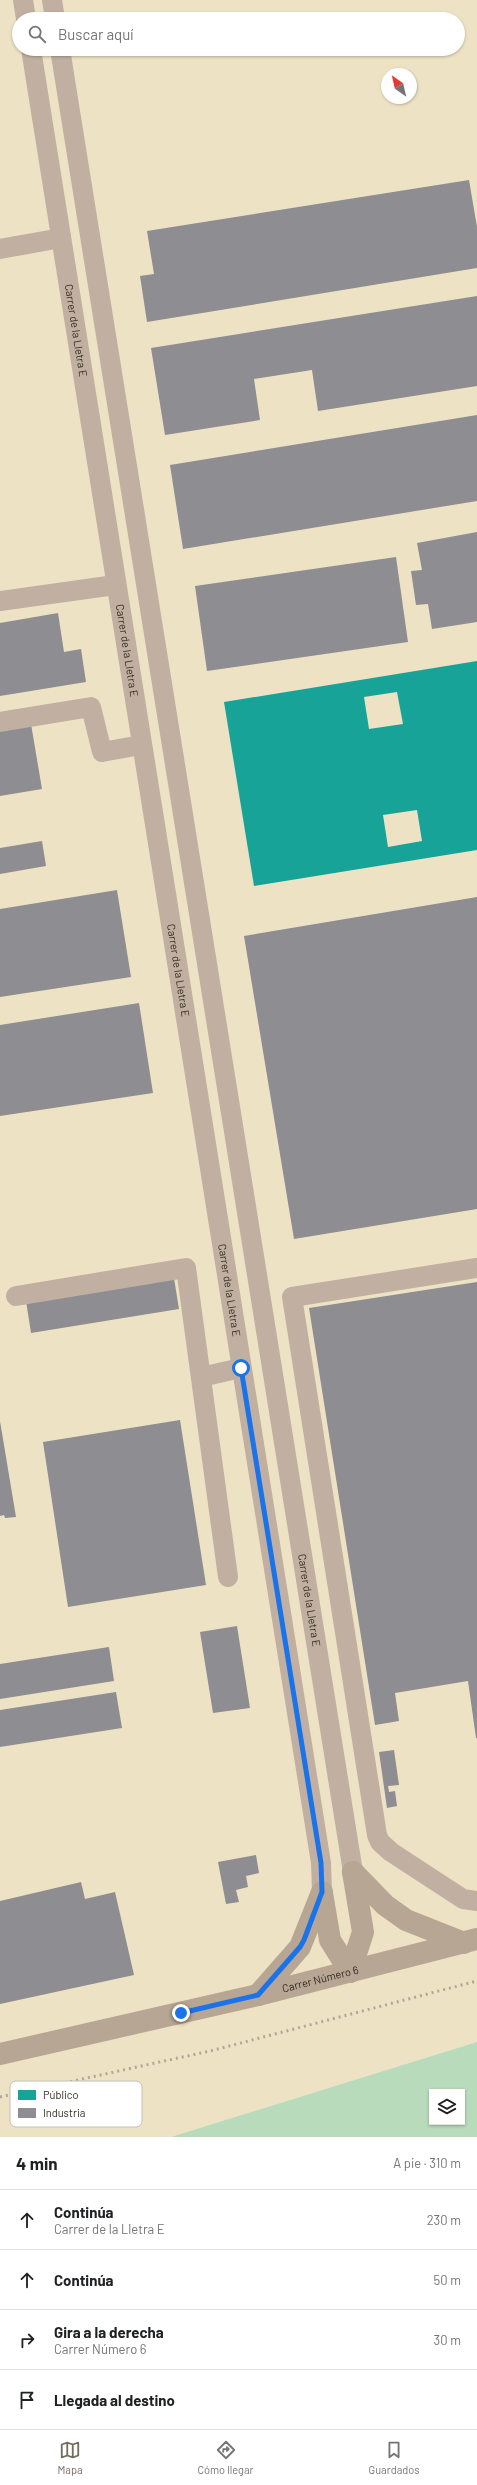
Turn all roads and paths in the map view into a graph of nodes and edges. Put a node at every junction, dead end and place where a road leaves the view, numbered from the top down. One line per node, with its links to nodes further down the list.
1 (23, 0): 3 (street)
2 (52, 0): 4 (street)
3 (25, 12)
4 (54, 12)
5 (32, 56): 7 (street, Carrer de la Lletra E)
6 (61, 56): 18 (street, Carrer de la Lletra E)
7 (61, 238): 8 (street); 9 (street, Carrer de la Lletra E)
8 (0, 249)
9 (115, 584): 10 (street); 12 (street, Carrer de la Lletra E)
10 (0, 601)
11 (0, 722): 12 (street)
12 (141, 745): 15 (street, Carrer de la Lletra E)
13 (477, 1268): 20 (street)
14 (16, 1296): 16 (street)
15 (241, 1368): 16 (street); 19 (street, Carrer de la Lletra E)
16 (201, 1377): 17 (street)
17 (228, 1577)
18 (353, 1872): 21 (main road); 22 (main road)
19 (322, 1892): 22 (main road); 23 (main road)
20 (477, 1901)
21 (471, 1941): 22 (main road, Carrer Número 6)
22 (350, 1972): 23 (main road, Carrer Número 6)
23 (258, 1995): 24 (main road, Carrer Número 6)
24 (0, 2054)

